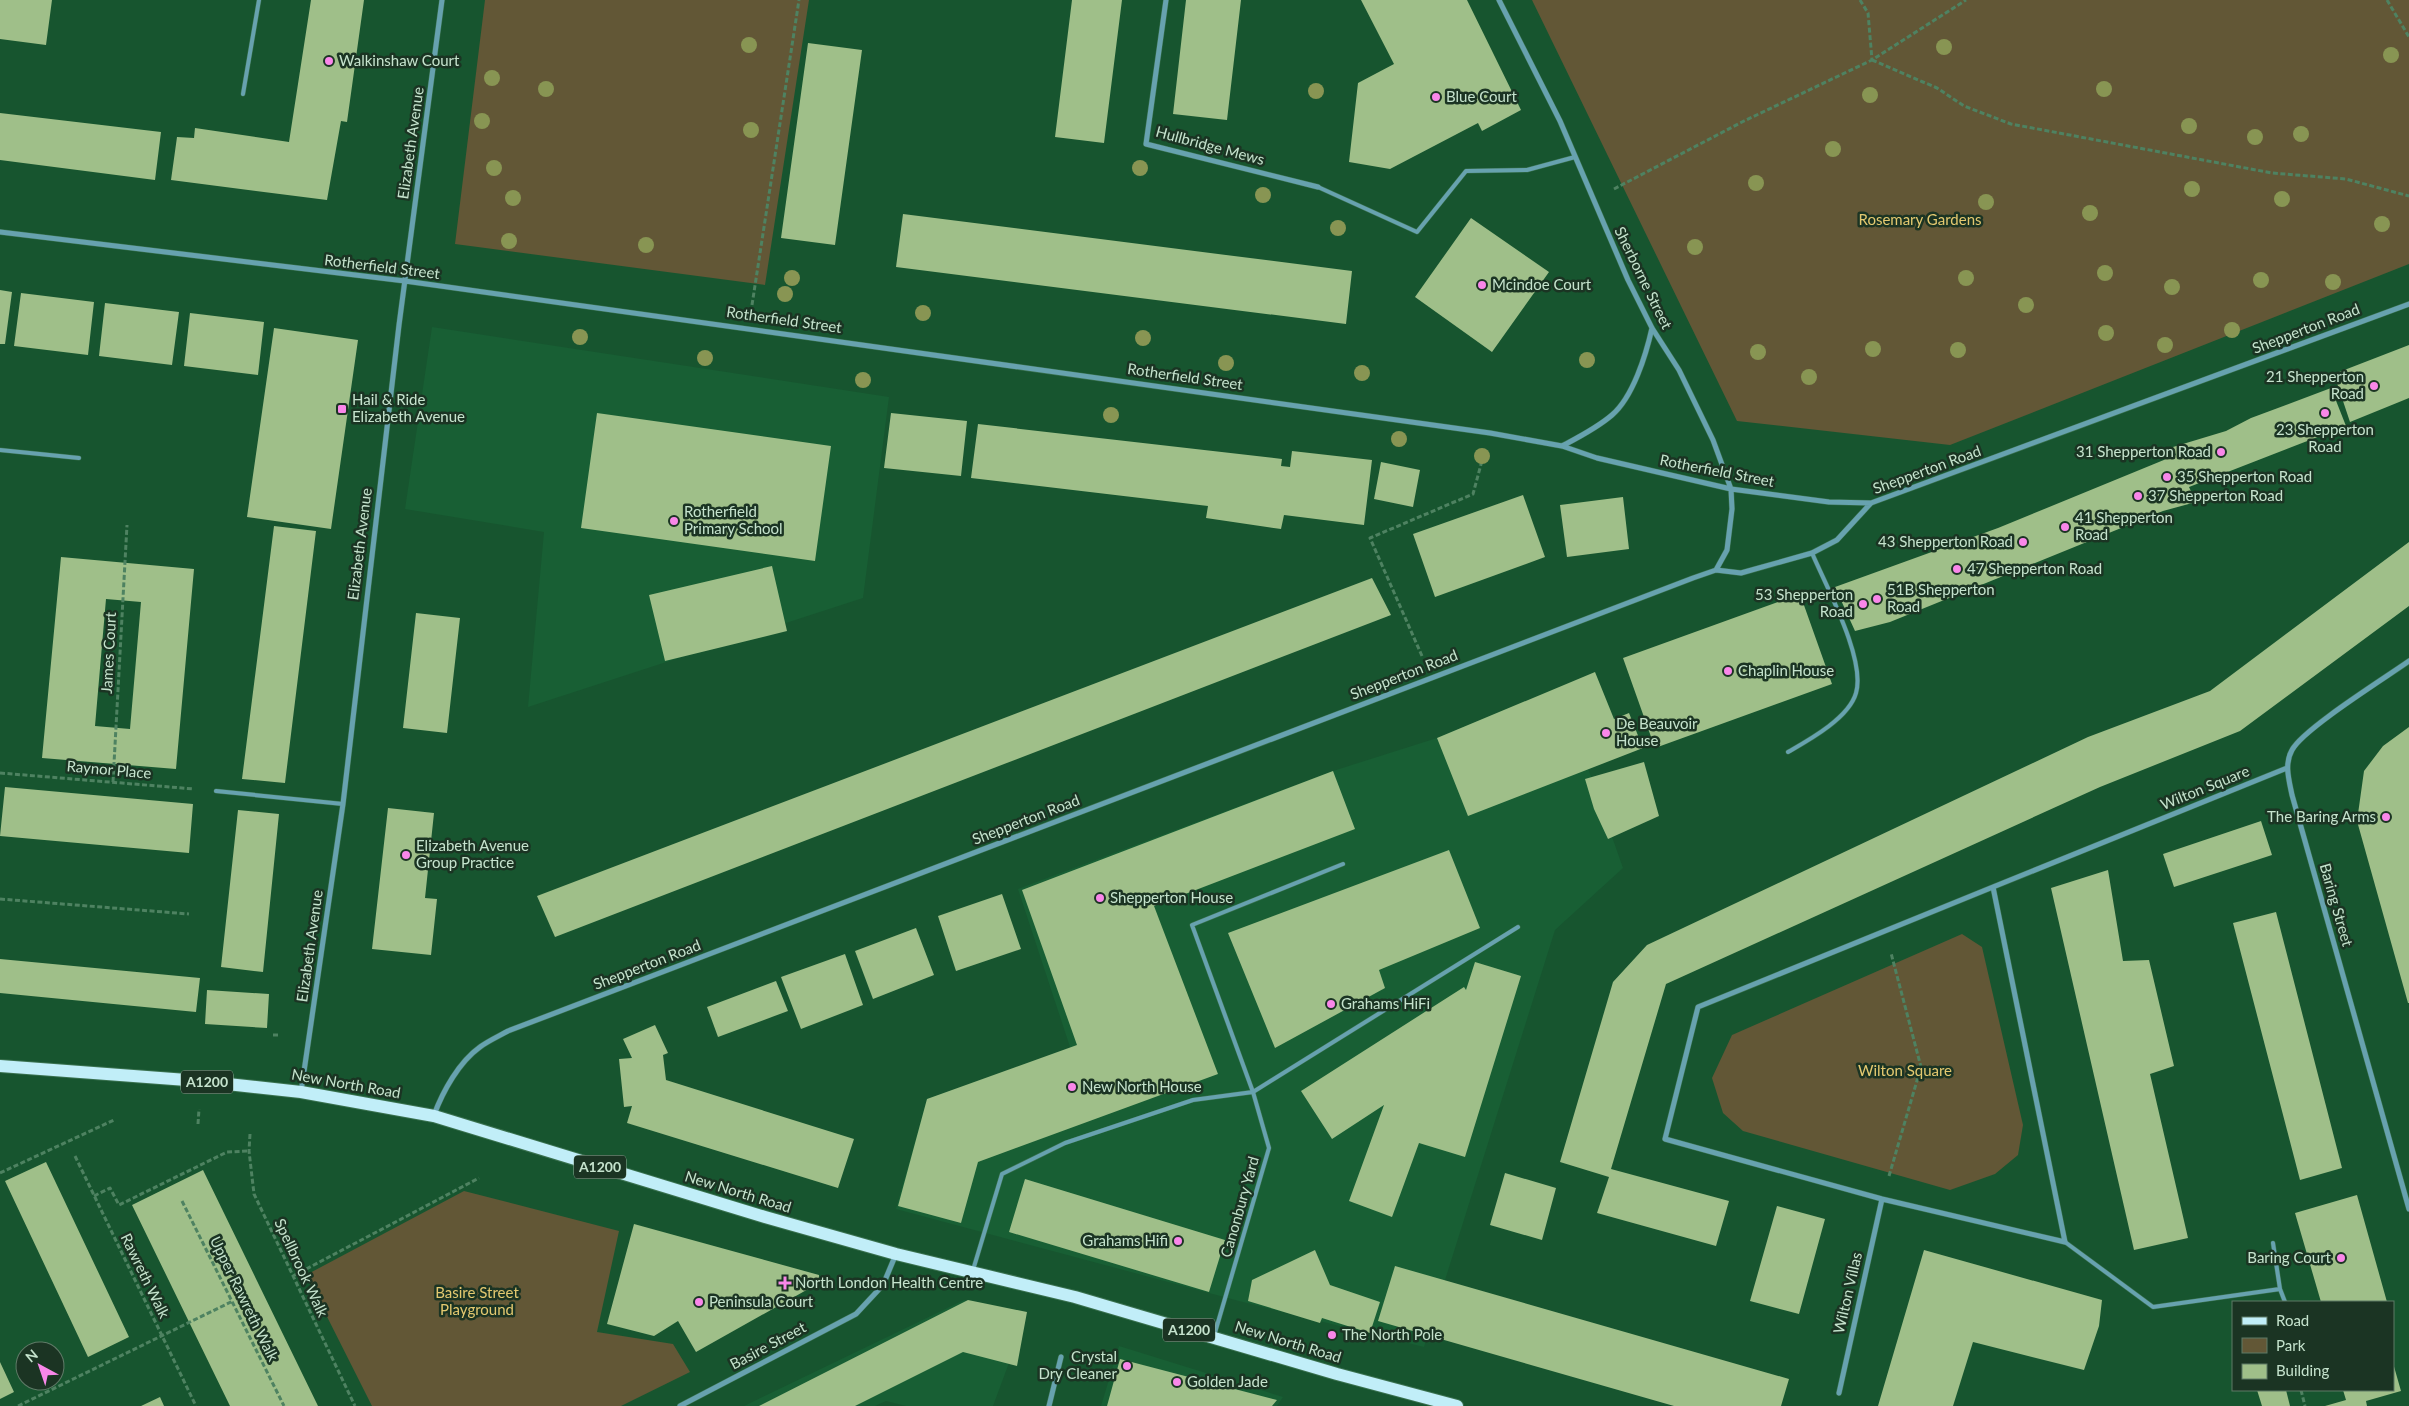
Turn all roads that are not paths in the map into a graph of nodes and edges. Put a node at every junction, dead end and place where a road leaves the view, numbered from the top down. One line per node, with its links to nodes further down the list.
1 (259, 0): 5 (lane)
2 (442, 0): 9 (street, Elizabeth Avenue)
3 (1166, 0): 7 (street, Hullbridge Mews)
4 (1499, 0): 6 (street, Sherborne Street)
5 (243, 94)
6 (1575, 157): 7 (lane); 11 (street, Sherborne Street)
7 (1318, 187)
8 (0, 232): 9 (street, Rotherfield Street)
9 (405, 281): 12 (street, Rotherfield Street); 23 (street, Elizabeth Avenue)
10 (2409, 304): 16 (street, Shepperton Road)
11 (1652, 328): 12 (street); 15 (street, Sherborne Street)
12 (1562, 446): 15 (street, Rotherfield Street)
13 (0, 450): 14 (lane)
14 (79, 458)
15 (1731, 490): 16 (street, Rotherfield Street); 18 (street, Sherborne Street)
16 (1871, 503): 17 (street, Shepperton Road)
17 (1812, 553): 18 (street, Shepperton Road); 20 (lane)
18 (1716, 570): 30 (street, Shepperton Road)
19 (2409, 661): 21 (street)
20 (1788, 752)
21 (2287, 768): 25 (street, Wilton Square); 32 (street, Baring Street)
22 (216, 791): 23 (lane)
23 (343, 804): 28 (street, Elizabeth Avenue)
24 (1343, 864): 29 (lane, Canonbury Yard)
25 (1993, 888): 31 (street, Wilton Square); 33 (street)
26 (1518, 927): 29 (lane)
27 (0, 1066): 28 (main road, New North Road / A1200)
28 (301, 1092): 30 (main road, New North Road / A1200)
29 (1253, 1092): 36 (lane); 39 (lane, Canonbury Yard)
30 (434, 1116): 35 (main road, New North Road / A1200)
31 (1882, 1199): 33 (street, Wilton Square); 41 (street, Wilton Villas)
32 (2409, 1208)
33 (2064, 1242): 37 (lane)
34 (2273, 1243): 37 (lane)
35 (896, 1254): 36 (main road, New North Road / A1200); 42 (street, Basire Street)
36 (972, 1272): 39 (main road, New North Road / A1200)
37 (2280, 1289): 38 (lane)
38 (2285, 1301)
39 (1214, 1337): 44 (main road, New North Road / A1200)
40 (1061, 1357): 43 (street)
41 (1838, 1393)
42 (680, 1406)
43 (1049, 1406)
44 (1457, 1406)

